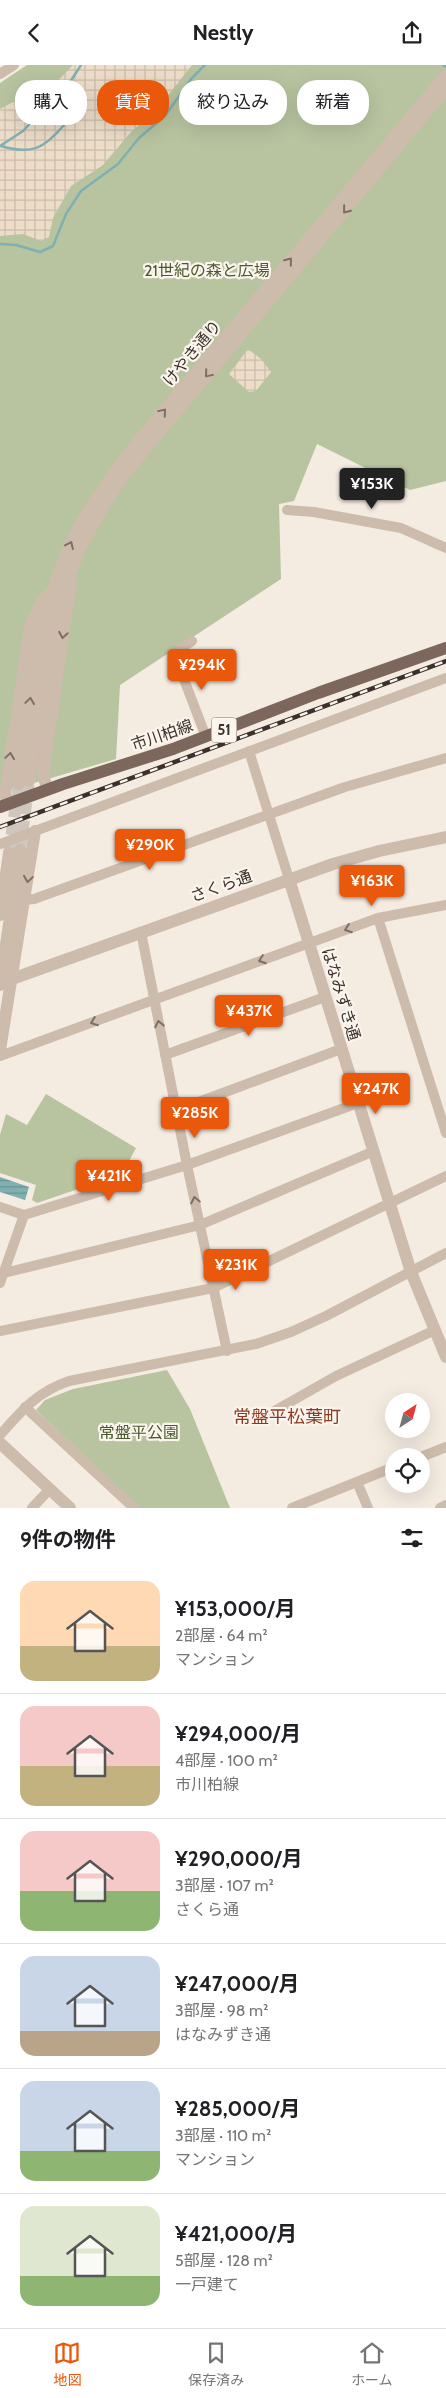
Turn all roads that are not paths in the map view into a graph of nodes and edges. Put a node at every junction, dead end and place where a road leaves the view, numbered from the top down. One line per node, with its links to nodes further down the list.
1 (14, 65): 2 (street)
2 (0, 74)
3 (446, 75): 5 (street)
4 (446, 89): 5 (street)
5 (385, 155): 8 (street, けやき通り, one-way to 8); 9 (street, けやき通り, one-way to 5)
6 (287, 509): 7 (street)
7 (446, 548)
8 (71, 570): 9 (street, けやき通り); 17 (street, one-way to 17)
9 (56, 593): 16 (street); 18 (street, one-way to 9)
10 (192, 641): 13 (street)
11 (446, 648): 13 (main road, 市川柏線 / 51)
12 (446, 678): 14 (street)
13 (206, 737): 17 (main road, 市川柏線 / 51)
14 (249, 751): 19 (street, はなみずき通); 20 (street)
15 (446, 758): 19 (street)
16 (24, 783)
17 (47, 789): 18 (main road, 市川柏線 / 51)
18 (4, 806)
19 (269, 815): 23 (street, はなみずき通); 24 (street)
20 (35, 831): 22 (street); 24 (street, one-way to 24)
21 (446, 837): 23 (street, さくら通)
22 (10, 849): 26 (street); 30 (street)
23 (289, 879): 28 (street, さくら通); 29 (street, はなみずき通)
24 (25, 900): 30 (street)
25 (446, 905): 27 (street)
26 (0, 915)
27 (378, 918): 29 (street, one-way to 29); 38 (street)
28 (141, 932): 30 (street, さくら通); 32 (street)
29 (308, 943): 31 (street, はなみずき通); 32 (street, one-way to 32)
30 (5, 982): 34 (street)
31 (325, 997): 33 (street, はなみずき通); 35 (street)
32 (155, 999): 35 (street, one-way to 32); 36 (street, one-way to 36)
33 (340, 1049): 37 (street, はなみずき通); 39 (street)
34 (0, 1050)
35 (165, 1055): 39 (street)
36 (0, 1056)
37 (358, 1103): 41 (street, はなみずき通); 42 (street)
38 (442, 1103): 40 (street)
39 (176, 1111): 42 (street)
40 (446, 1133)
41 (374, 1151): 44 (street, はなみずき通); 47 (street)
42 (187, 1165): 46 (street); 47 (street, one-way to 42)
43 (446, 1176): 44 (street)
44 (390, 1203): 49 (street, はなみずき通); 51 (street)
45 (0, 1207): 46 (street)
46 (24, 1215): 50 (street)
47 (200, 1225): 50 (street); 51 (street)
48 (446, 1253): 49 (street)
49 (411, 1272): 52 (street, はなみずき通); 54 (street)
50 (2, 1278)
51 (212, 1288): 53 (street); 54 (street)
52 (435, 1330): 55 (street, はなみずき通); 57 (street)
53 (0, 1331)
54 (227, 1351): 56 (street)
55 (446, 1357)
56 (26, 1407): 58 (street); 68 (street)
57 (262, 1418)
58 (0, 1435)
59 (0, 1443): 64 (street)
60 (446, 1447): 61 (street)
61 (430, 1453)
62 (385, 1471): 63 (street)
63 (357, 1482): 69 (street); 70 (street)
64 (50, 1489): 66 (street); 67 (street)
65 (446, 1505): 71 (street)
66 (32, 1508)
67 (70, 1508)
68 (134, 1508)
69 (292, 1508)
70 (368, 1508)
71 (440, 1508)

